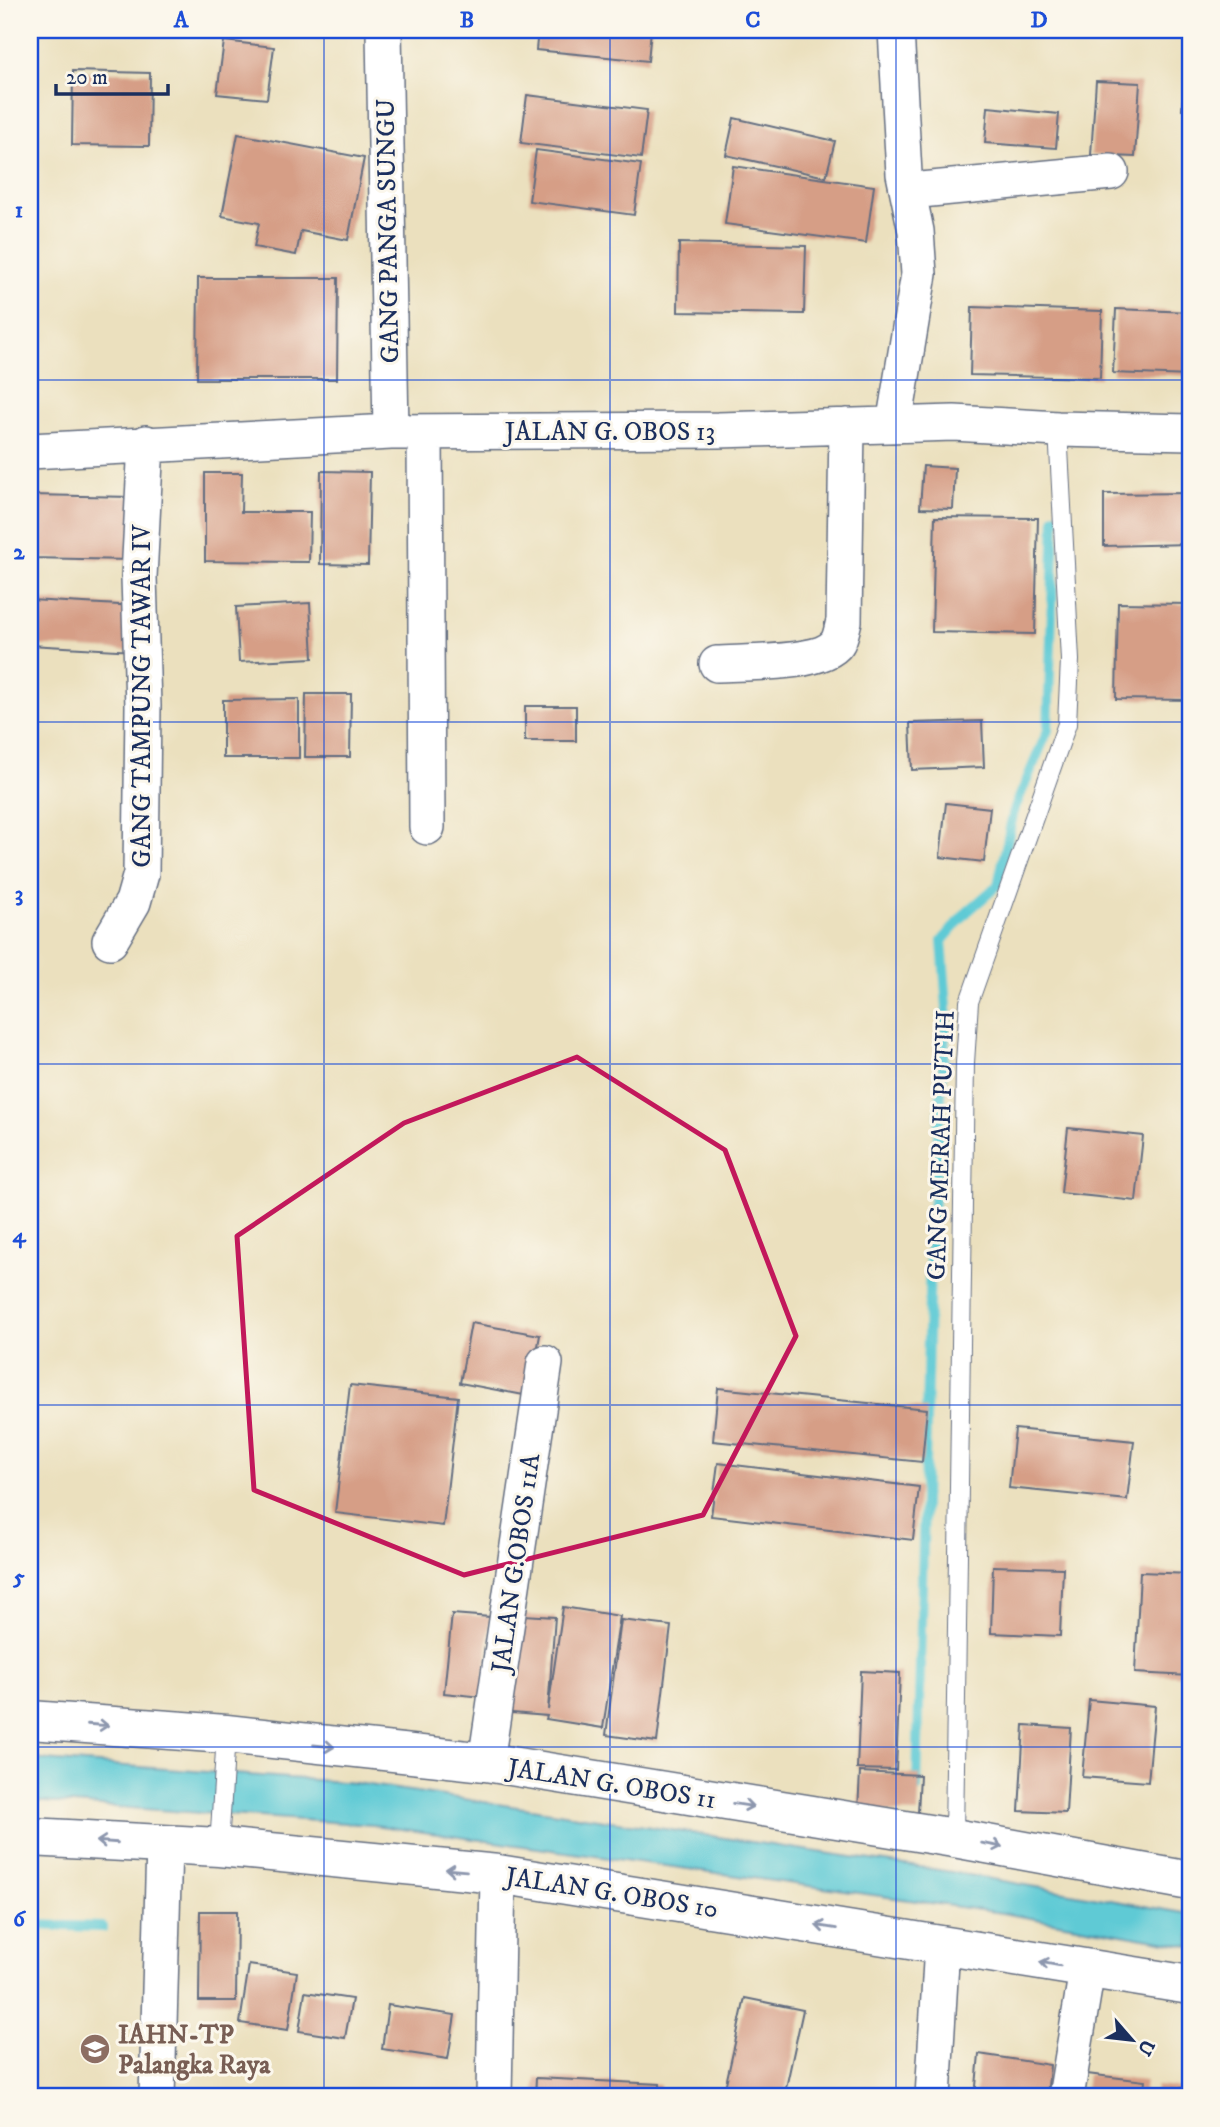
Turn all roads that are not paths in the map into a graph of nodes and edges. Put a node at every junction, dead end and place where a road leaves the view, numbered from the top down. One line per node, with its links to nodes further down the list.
1 (384, 30): 8 (street, GANG PANGA SUNGU)
2 (896, 30): 4 (street)
3 (1111, 172): 4 (street)
4 (910, 191): 5 (street)
5 (894, 425): 6 (street, JALAN G. OBOS 13); 7 (street, JALAN G. OBOS 13)
6 (847, 426): 9 (street, JALAN G. OBOS 13); 13 (street)
7 (1058, 429): 10 (street, JALAN G. OBOS 13); 22 (lane, GANG MERAH PUTIH)
8 (391, 432): 9 (street, JALAN G. OBOS 13); 11 (street, JALAN G. OBOS 13)
9 (425, 432): 14 (street)
10 (1190, 432)
11 (146, 443): 12 (street, JALAN G. OBOS 13); 15 (street, GANG TAMPUNG TAWAR IV)
12 (30, 451)
13 (717, 664)
14 (427, 827)
15 (110, 942)
16 (545, 1363): 19 (street, JALAN G.OBOS 11A)
17 (30, 1720): 18 (street, JALAN G. OBOS 11, one-way to 18)
18 (226, 1734): 19 (street, JALAN G. OBOS 11, one-way to 19); 20 (lane)
19 (486, 1762): 22 (street, JALAN G. OBOS 11, one-way to 22)
20 (221, 1830): 23 (street, JALAN G. OBOS 10); 24 (street, JALAN G. OBOS 10, one-way to 20)
21 (30, 1836): 23 (street, JALAN G. OBOS 10, one-way to 21)
22 (954, 1838): 25 (street, JALAN G. OBOS 11, one-way to 25)
23 (164, 1845): 29 (street)
24 (499, 1874): 26 (street, JALAN G. OBOS 10, one-way to 24); 30 (street)
25 (1190, 1881)
26 (942, 1945): 27 (street, JALAN G. OBOS 10, one-way to 26); 31 (street)
27 (1087, 1970): 28 (street, JALAN G. OBOS 10); 32 (street)
28 (1190, 1985)
29 (156, 2097)
30 (494, 2097)
31 (933, 2097)
32 (1066, 2097)

